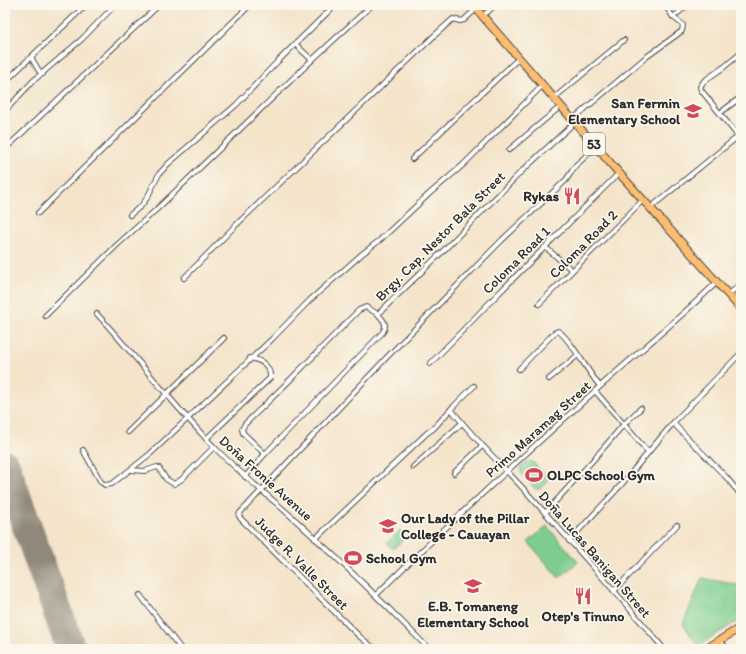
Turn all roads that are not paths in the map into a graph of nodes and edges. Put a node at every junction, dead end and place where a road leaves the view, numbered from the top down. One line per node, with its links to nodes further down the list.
1 (86, 5): 16 (street)
2 (116, 5): 19 (street)
3 (159, 5): 30 (street)
4 (250, 5): 36 (street)
5 (335, 5): 14 (street)
6 (372, 5): 18 (street)
7 (496, 5): 11 (street)
8 (665, 5): 12 (street)
9 (688, 5): 12 (street)
10 (474, 7): 11 (highway, 53); 40 (street)
11 (482, 17): 17 (highway, 53)
12 (673, 17): 27 (street, Brgy. Cap. Nestor Bala Street)
13 (624, 40): 23 (street)
14 (295, 44): 18 (street); 37 (street)
15 (741, 53): 26 (street)
16 (31, 58): 19 (street); 20 (street)
17 (519, 58): 21 (highway, 53); 32 (street)
18 (312, 60): 48 (street)
19 (43, 74): 25 (street)
20 (5, 82)
21 (542, 85): 23 (highway, 53); 52 (street)
22 (741, 97): 26 (street)
23 (554, 98): 24 (highway, 53)
24 (561, 106): 27 (highway, 53); 31 (street)
25 (5, 111)
26 (720, 113): 28 (street)
27 (574, 120): 29 (highway, 53); 47 (street, Brgy. Cap. Nestor Bala Street)
28 (740, 135): 35 (street)
29 (596, 147): 33 (highway, 53); 78 (street)
30 (5, 150)
31 (509, 150)
32 (412, 159)
33 (619, 173): 34 (highway, 53); 38 (street, Coloma Road 1)
34 (643, 200): 35 (highway, 53); 39 (street, Coloma Road 2)
35 (650, 208): 41 (highway, 53)
36 (38, 213)
37 (130, 215)
38 (545, 247): 39 (street); 53 (street, Coloma Road 1)
39 (572, 270): 44 (street, Coloma Road 2)
40 (184, 278)
41 (718, 281): 43 (highway, 53); 57 (street, Primo Maramag Street)
42 (741, 284): 43 (street)
43 (729, 294): 45 (highway, 53)
44 (539, 304)
45 (741, 309)
46 (97, 314): 59 (street, Doña Fronie Avenue)
47 (378, 314): 72 (street, Brgy. Cap. Nestor Bala Street); 72 (street)
48 (45, 316)
49 (224, 338): 59 (street)
50 (741, 353): 65 (street)
51 (578, 355): 54 (street); 55 (street); 57 (street)
52 (250, 358): 62 (street); 67 (street)
53 (430, 364)
54 (519, 369)
55 (549, 379)
56 (474, 386): 61 (street)
57 (600, 386): 58 (street, Primo Maramag Street)
58 (595, 391): 64 (street); 75 (street, Primo Maramag Street)
59 (167, 394): 62 (street, Doña Fronie Avenue); 66 (street)
60 (641, 408): 64 (street)
61 (452, 409): 63 (street, Doña Lucas Banigan Street); 82 (street)
62 (188, 418): 67 (street, Doña Fronie Avenue); 74 (street)
63 (462, 423): 68 (street, Doña Lucas Banigan Street); 73 (street)
64 (624, 424): 71 (street); 80 (street)
65 (673, 424): 71 (street); 79 (street)
66 (128, 432)
67 (206, 439): 69 (street, Doña Fronie Avenue)
68 (482, 446): 75 (street, Doña Lucas Banigan Street); 76 (street)
69 (214, 447): 74 (street); 77 (street, Doña Fronie Avenue)
70 (83, 450): 74 (street)
71 (648, 452): 83 (street)
72 (265, 454): 77 (street, Brgy. Cap. Nestor Bala Street)
73 (413, 467)
74 (131, 470)
75 (507, 471): 80 (street, Doña Lucas Banigan Street); 86 (street, Primo Maramag Street)
76 (454, 473)
77 (245, 477): 78 (street, Doña Fronie Avenue)
78 (262, 490): 82 (street, Doña Fronie Avenue); 90 (street, Judge R. Valle Street)
79 (741, 495)
80 (545, 513): 83 (street, Doña Lucas Banigan Street)
81 (676, 525): 84 (street)
82 (315, 539): 86 (street, Doña Fronie Avenue)
83 (569, 541): 84 (street, Doña Lucas Banigan Street)
84 (614, 591): 92 (street, Doña Lucas Banigan Street)
85 (140, 595): 89 (street)
86 (376, 595): 91 (street, Doña Fronie Avenue)
87 (741, 627): 88 (highway)
88 (720, 640): 93 (highway); 94 (main road)
89 (180, 649)
90 (375, 649)
91 (429, 649)
92 (664, 649)
93 (706, 649)
94 (725, 649)

